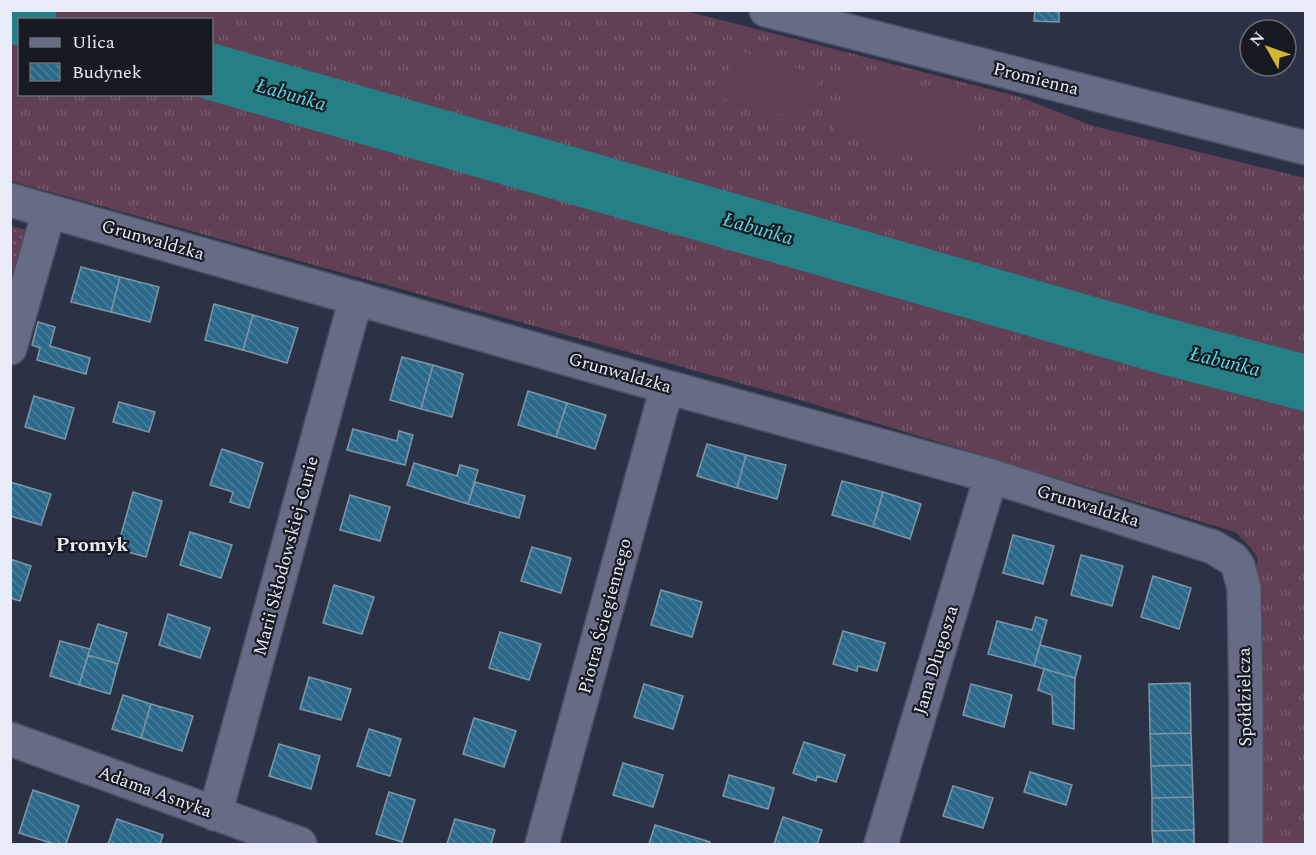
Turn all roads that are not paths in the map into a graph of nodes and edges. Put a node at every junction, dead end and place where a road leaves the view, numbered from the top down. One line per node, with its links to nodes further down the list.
1 (766, 10): 2 (street, Promienna)
2 (850, 21): 3 (street, Promienna)
3 (1305, 148)
4 (10, 200): 5 (street, Grunwaldzka)
5 (49, 211): 6 (street, Grunwaldzka); 7 (street)
6 (356, 298): 8 (street, Grunwaldzka); 12 (street, Marii Skłodowskiej-Curie)
7 (10, 348)
8 (667, 387): 9 (street, Grunwaldzka); 14 (street, Piotra Ściegiennego)
9 (991, 476): 10 (street, Grunwaldzka); 15 (street, Jana Długosza)
10 (1227, 555): 16 (street, Spółdzielcza)
11 (10, 739): 12 (street, Adama Asnyka)
12 (215, 814): 13 (street, Adama Asnyka)
13 (300, 844)
14 (542, 844)
15 (881, 844)
16 (1246, 844)

